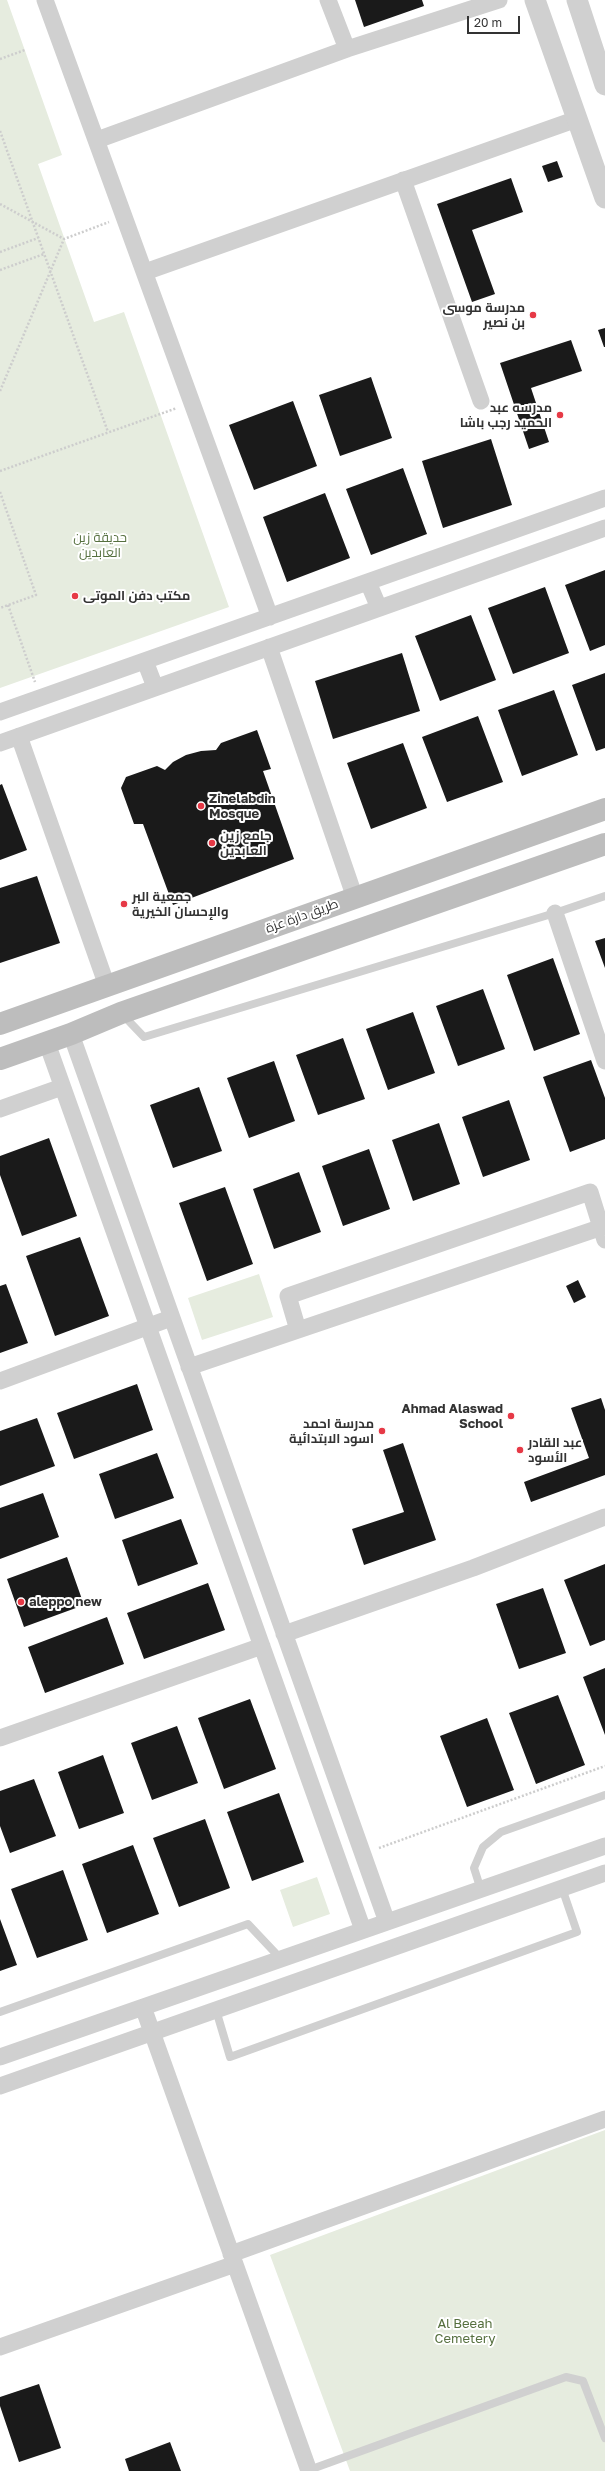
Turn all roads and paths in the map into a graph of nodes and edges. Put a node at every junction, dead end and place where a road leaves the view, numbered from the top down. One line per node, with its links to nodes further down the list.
1 (45, 0): 12 (street)
2 (328, 0): 6 (street)
3 (499, 0): 6 (street)
4 (535, 0): 10 (street)
5 (577, 0): 9 (street)
6 (347, 49): 12 (street)
7 (25, 50): 8 (path)
8 (0, 59)
9 (605, 85)
10 (577, 119): 13 (street); 14 (street)
11 (0, 131): 17 (path)
12 (97, 140): 16 (street)
13 (403, 180): 24 (street); 26 (street)
14 (605, 198)
15 (0, 204): 17 (path)
16 (123, 217): 19 (path); 24 (street)
17 (32, 221): 18 (path); 19 (path)
18 (38, 238): 20 (path); 21 (path)
19 (64, 239): 22 (path)
20 (0, 252)
21 (44, 254): 22 (path); 23 (path)
22 (49, 269): 25 (path); 28 (path)
23 (0, 270)
24 (145, 272): 27 (street)
25 (0, 391)
26 (481, 401)
27 (191, 402): 28 (path); 37 (street)
28 (108, 432): 29 (path)
29 (0, 471)
30 (0, 492): 34 (path)
31 (605, 498): 33 (street)
32 (605, 528): 36 (street)
33 (368, 582): 36 (street); 37 (street)
34 (8, 605): 35 (path); 41 (path)
35 (0, 608)
36 (379, 608): 38 (street)
37 (270, 616): 39 (street)
38 (269, 647): 40 (street); 48 (street)
39 (145, 661): 40 (street); 41 (street)
40 (155, 687): 43 (street)
41 (40, 698): 42 (street)
42 (0, 712)
43 (19, 736): 44 (street); 50 (street)
44 (0, 743)
45 (605, 809): 48 (main road, طريق دارة عزة)
46 (605, 844): 51 (main road)
47 (605, 896): 49 (lane)
48 (355, 898): 50 (main road, طريق دارة عزة)
49 (555, 913): 51 (lane); 56 (street)
50 (106, 986): 52 (main road, طريق دارة عزة)
51 (121, 1013): 53 (main road)
52 (0, 1024)
53 (71, 1034): 54 (main road); 60 (street)
54 (47, 1043): 55 (main road); 57 (street)
55 (0, 1059)
56 (605, 1061)
57 (62, 1087): 58 (street); 61 (street)
58 (0, 1109)
59 (604, 1231): 62 (street); 62 (street)
60 (171, 1318): 61 (street); 63 (street)
61 (148, 1327): 64 (street); 67 (street)
62 (298, 1330): 63 (street)
63 (188, 1367): 66 (street)
64 (0, 1381)
65 (605, 1517): 66 (street)
66 (284, 1634): 72 (street)
67 (262, 1646): 68 (street); 77 (street)
68 (1, 1735)
69 (605, 1766): 72 (path)
70 (605, 1795): 75 (lane)
71 (605, 1846): 75 (street)
72 (363, 1854): 76 (street)
73 (605, 1873): 74 (street)
74 (562, 1888): 80 (street); 80 (lane)
75 (481, 1890): 76 (street)
76 (387, 1922): 77 (street)
77 (363, 1930): 78 (street)
78 (281, 1959): 79 (street); 81 (lane)
79 (143, 2007): 82 (street); 83 (street)
80 (216, 2010): 82 (street)
81 (0, 2012)
82 (152, 2032): 84 (street); 86 (street)
83 (0, 2057)
84 (0, 2086)
85 (605, 2119): 86 (street)
86 (233, 2259): 87 (street); 89 (street)
87 (0, 2347)
88 (605, 2438): 89 (lane)
89 (309, 2471)

